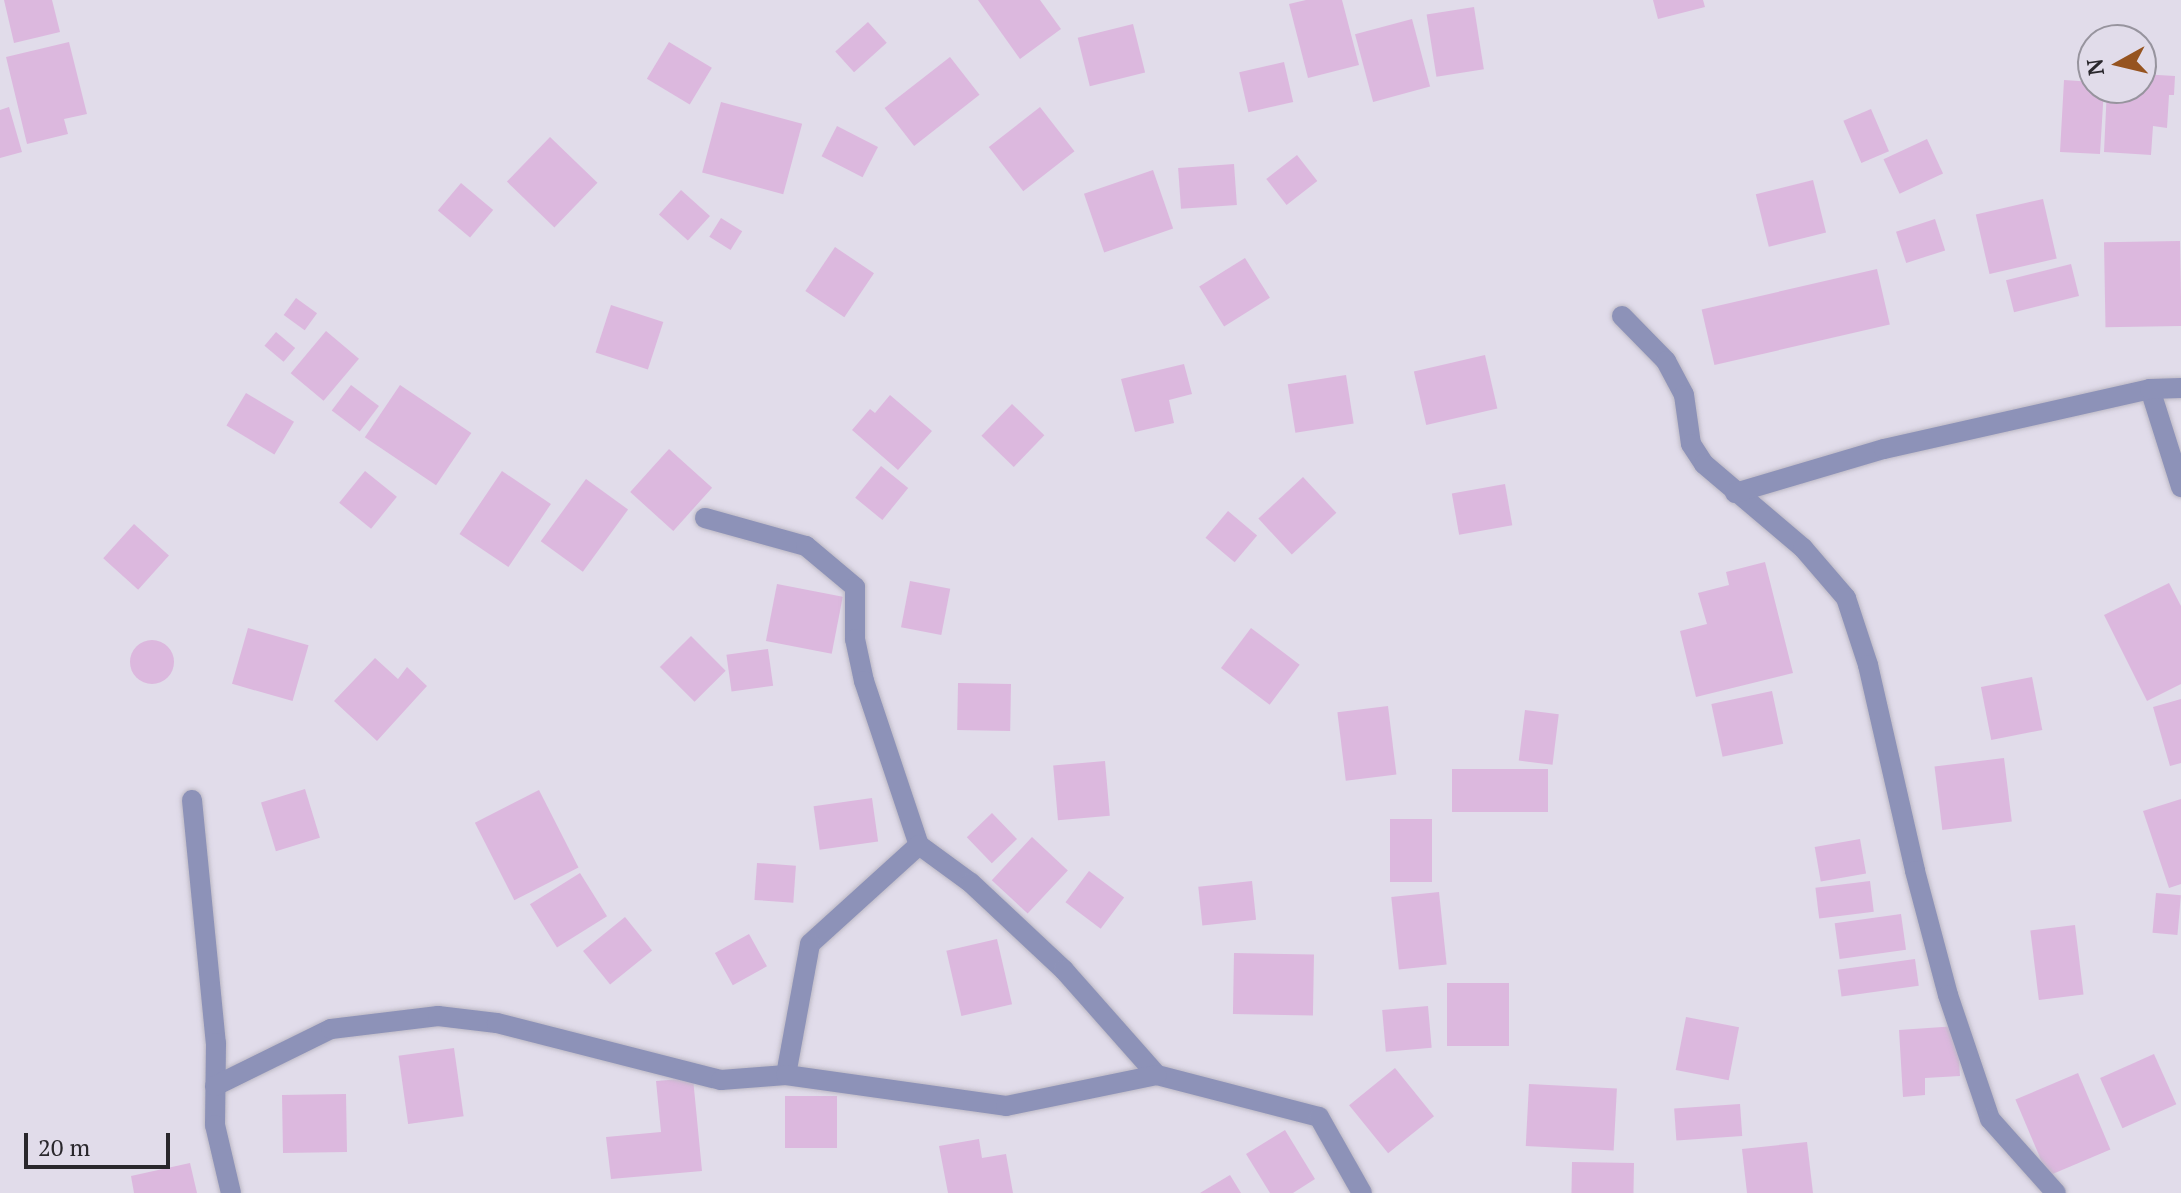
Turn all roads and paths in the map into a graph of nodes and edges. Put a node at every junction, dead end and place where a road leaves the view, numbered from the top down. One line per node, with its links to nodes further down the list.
1 (1622, 316): 5 (street)
2 (2181, 388): 3 (street)
3 (2150, 389): 4 (street); 5 (street)
4 (2181, 487)
5 (1735, 493): 14 (street)
6 (705, 518): 8 (street)
7 (192, 800): 11 (street)
8 (919, 845): 9 (street); 10 (street)
9 (786, 1075): 10 (street); 11 (street)
10 (1157, 1075): 13 (street)
11 (215, 1086): 12 (street)
12 (231, 1193)
13 (1362, 1193)
14 (2056, 1193)

